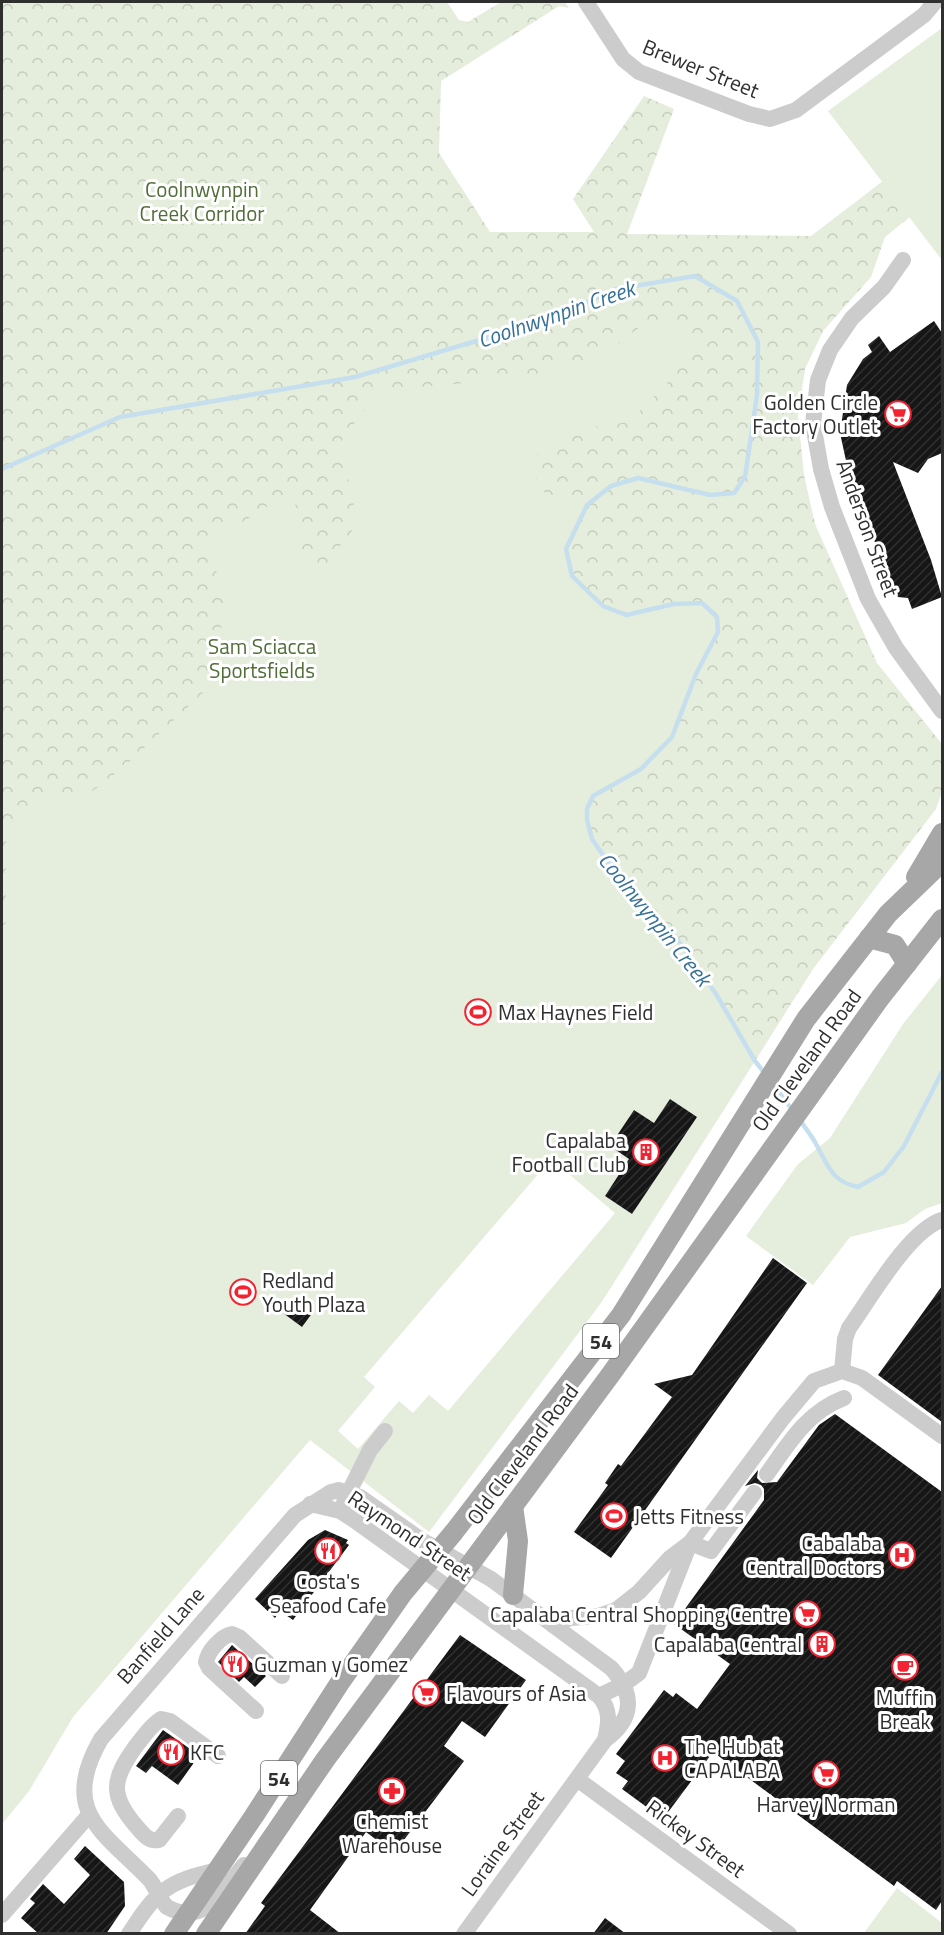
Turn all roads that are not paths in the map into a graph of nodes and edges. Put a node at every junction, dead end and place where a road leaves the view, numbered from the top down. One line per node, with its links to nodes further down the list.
1 (586, 2): 2 (street, Brewer Street)
2 (936, 2)
3 (903, 260): 4 (street, Anderson Street)
4 (942, 711)
5 (942, 833): 7 (main road)
6 (942, 862): 7 (main road, Old Cleveland Road / 54)
7 (902, 900): 9 (main road, Old Cleveland Road / 54)
8 (942, 919): 10 (main road, Old Cleveland Road / 54)
9 (868, 938): 10 (main road); 23 (main road, Old Cleveland Road / 54)
10 (907, 964): 20 (main road, Old Cleveland Road / 54)
11 (942, 1220): 12 (street)
12 (842, 1371): 15 (street); 16 (street)
13 (844, 1398): 16 (street)
14 (385, 1431): 17 (street)
15 (942, 1436)
16 (760, 1449): 22 (street)
17 (349, 1493): 19 (street, Raymond Street); 21 (street); 23 (street, Raymond Street)
18 (754, 1493): 22 (street)
19 (310, 1504): 21 (street, Raymond Street); 37 (street, Banfield Lane)
20 (513, 1506): 24 (main road, Old Cleveland Road / 54); 27 (main road)
21 (340, 1511): 25 (street, Raymond Street)
22 (690, 1543): 28 (street); 30 (street)
23 (438, 1550): 24 (street, Raymond Street); 25 (main road, Old Cleveland Road / 54)
24 (468, 1566): 26 (main road, Old Cleveland Road / 54); 27 (street, Raymond Street)
25 (422, 1569): 26 (street, Raymond Street); 39 (main road, Old Cleveland Road / 54)
26 (451, 1589): 31 (street, Raymond Street); 36 (main road, Old Cleveland Road / 54)
27 (513, 1595): 28 (street, Raymond Street)
28 (553, 1625): 30 (street, Raymond Street)
29 (282, 1676): 32 (street)
30 (624, 1684): 31 (street); 33 (street)
31 (599, 1696): 33 (street)
32 (256, 1711)
33 (605, 1740): 35 (street)
34 (218, 1756): 38 (street)
35 (577, 1779): 46 (street, Loraine Street); 47 (street, Rickey Street)
36 (298, 1798): 41 (street); 45 (main road, Old Cleveland Road / 54)
37 (89, 1815): 40 (street, Banfield Lane); 42 (street)
38 (177, 1816)
39 (218, 1870): 40 (street); 41 (main road, Old Cleveland Road / 54)
40 (158, 1893): 41 (street, Banfield Lane); 43 (street)
41 (188, 1913): 44 (main road, Old Cleveland Road / 54)
42 (2, 1915)
43 (129, 1934)
44 (174, 1934)
45 (207, 1934)
46 (464, 1934)
47 (789, 1934)

